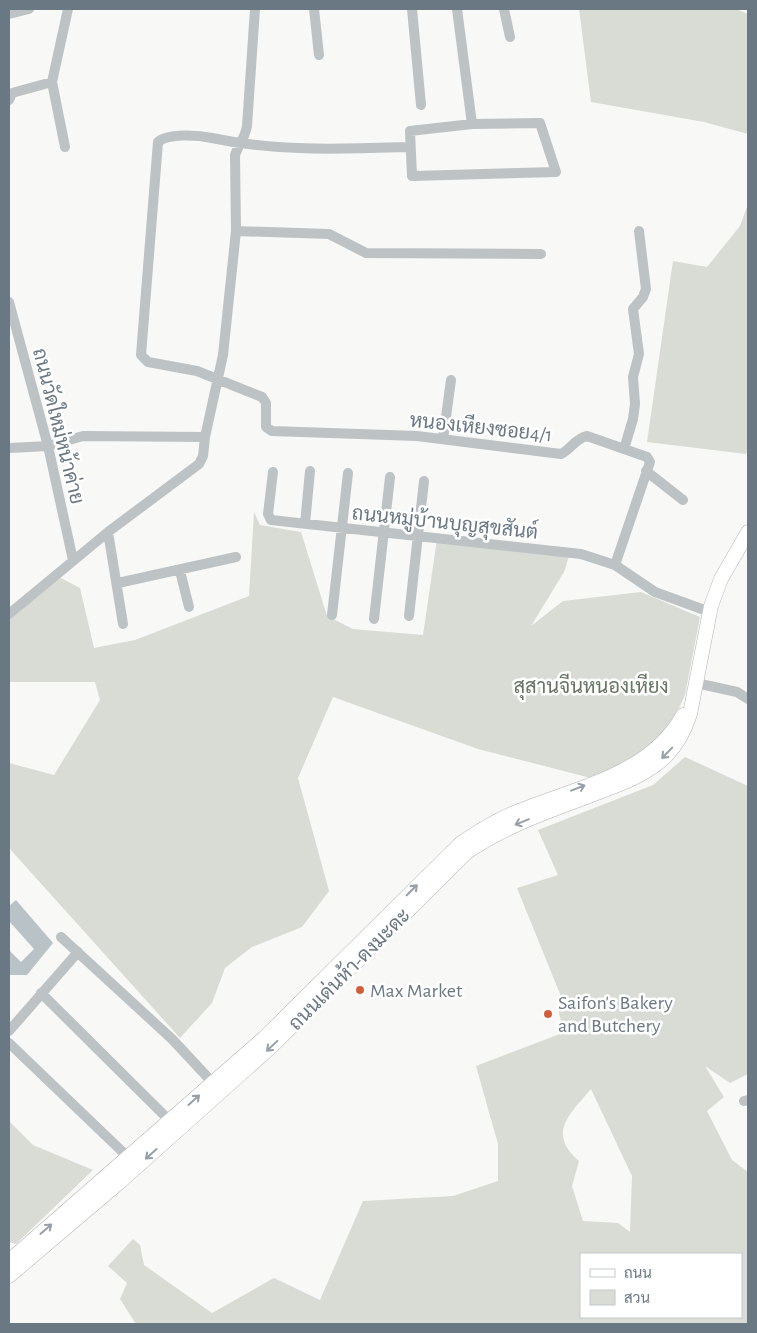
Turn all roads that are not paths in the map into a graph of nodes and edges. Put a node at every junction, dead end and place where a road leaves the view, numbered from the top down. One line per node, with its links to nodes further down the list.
1 (29, 9): 8 (street)
2 (68, 9): 11 (street)
3 (255, 9): 15 (street)
4 (314, 9): 10 (street)
5 (412, 9): 13 (street)
6 (457, 9): 14 (street)
7 (504, 9): 9 (street)
8 (9, 14)
9 (510, 38)
10 (319, 55)
11 (52, 82): 12 (street); 16 (street)
12 (10, 96)
13 (421, 105)
14 (472, 124): 17 (street); 17 (street)
15 (239, 144): 17 (street); 18 (street); 22 (street)
16 (65, 147)
17 (410, 147)
18 (236, 231): 20 (street); 22 (street)
19 (639, 231): 28 (street)
20 (541, 254)
21 (9, 302): 26 (street, ถนนวัดใหม่หน้าค่าย)
22 (218, 380): 24 (street); 25 (street, หนองเหียงซอย4/1)
23 (451, 380): 25 (street)
24 (205, 437): 26 (street); 38 (street)
25 (443, 439): 28 (street, หนองเหียงซอย4/1)
26 (48, 446): 27 (street); 43 (street, ถนนวัดใหม่หน้าค่าย)
27 (9, 448)
28 (624, 449): 30 (street, หนองเหียงซอย4/1)
29 (310, 471): 36 (street)
30 (646, 471): 35 (street); 44 (street)
31 (273, 472): 36 (street, ถนนหมู่บ้านบุญสุขสันต์)
32 (348, 473): 37 (street)
33 (390, 477): 40 (street)
34 (424, 480): 41 (street)
35 (683, 500)
36 (305, 524): 37 (street, ถนนหมู่บ้านบุญสุขสันต์)
37 (342, 528): 40 (street, ถนนหมู่บ้านบุญสุขสันต์); 50 (street)
38 (108, 532): 43 (street); 46 (street)
39 (748, 532): 48 (main road, ถนนเด่นห้า-ดงมะดะ)
40 (384, 533): 41 (street, ถนนหมู่บ้านบุญสุขสันต์); 52 (street)
41 (419, 537): 44 (street, ถนนหมู่บ้านบุญสุขสันต์); 51 (street)
42 (236, 557): 45 (street)
43 (73, 560): 49 (street)
44 (615, 565): 48 (street, ถนนหมู่บ้านบุญสุขสันต์)
45 (180, 571): 46 (street); 47 (street)
46 (118, 583): 53 (street)
47 (189, 607)
48 (710, 612): 54 (main road, ถนนเด่นห้า-ดงมะดะ)
49 (9, 614)
50 (332, 615)
51 (409, 616)
52 (374, 619)
53 (123, 624)
54 (695, 689): 55 (street); 56 (main road, ถนนเด่นห้า-ดงมะดะ)
55 (748, 699)
56 (630, 773): 62 (main road, ถนนเด่นห้า-ดงมะดะ, one-way to 56); 63 (main road, ถนนเด่นห้า-ดงมะดะ, one-way to 63)
57 (61, 937): 58 (street)
58 (78, 952): 59 (street); 62 (street)
59 (41, 993): 60 (street); 63 (street)
60 (9, 1031)
61 (9, 1043): 64 (street)
62 (213, 1083): 63 (main road, ถนนเด่นห้า-ดงมะดะ, one-way to 62)
63 (179, 1119): 64 (main road, ถนนเด่นห้า-ดงมะดะ); 66 (main road, ถนนเด่นห้า-ดงมะดะ, one-way to 66)
64 (129, 1158): 65 (main road, ถนนเด่นห้า-ดงมะดะ, one-way to 64)
65 (9, 1261)
66 (9, 1276)

